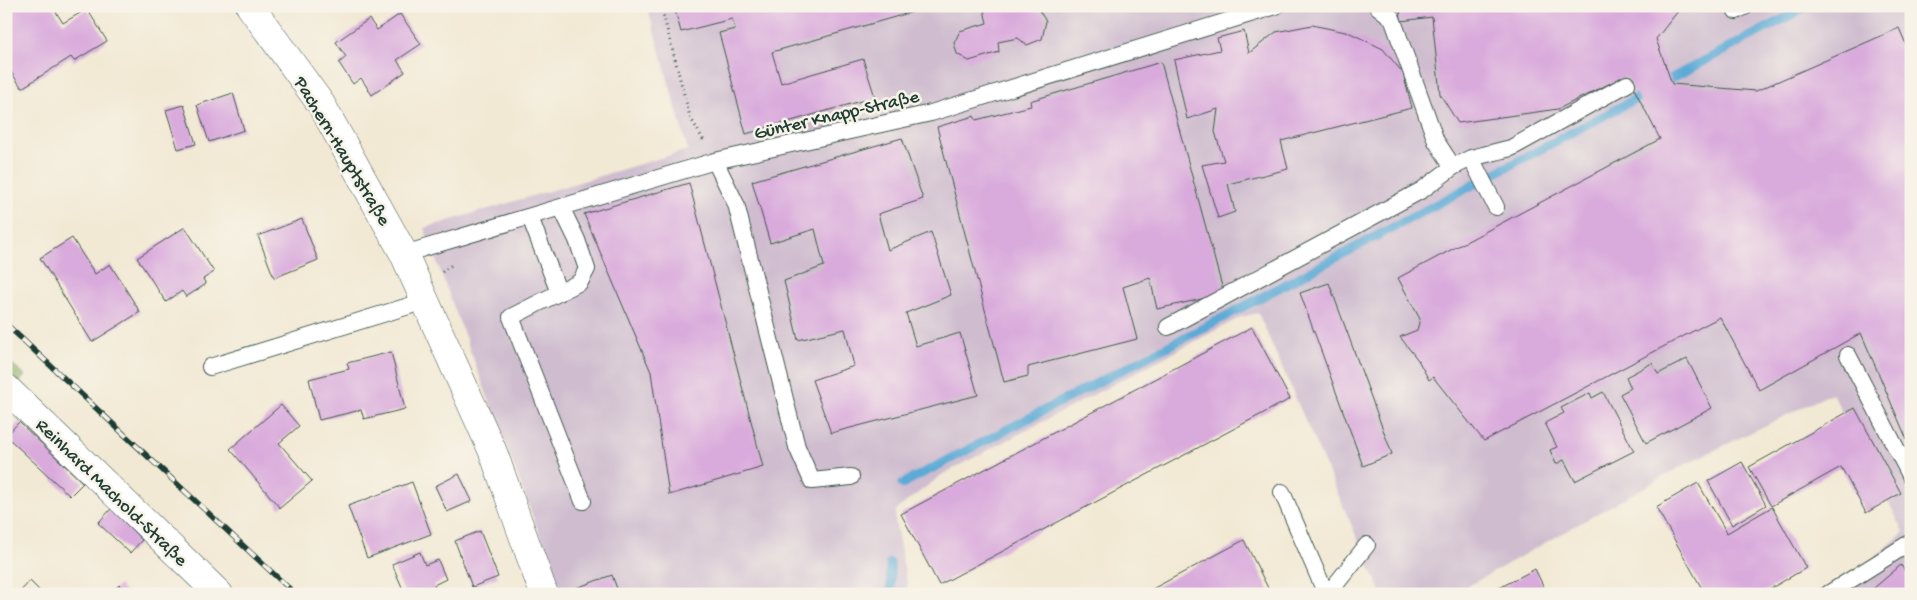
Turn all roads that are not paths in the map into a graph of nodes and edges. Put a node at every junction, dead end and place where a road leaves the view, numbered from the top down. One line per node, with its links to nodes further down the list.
1 (250, 6): 11 (main road, Pachern-Hauptstraße)
2 (1276, 6): 6 (lane, Günter Knapp-Straße)
3 (1377, 6): 7 (lane)
4 (1627, 84): 5 (lane)
5 (1471, 158): 7 (lane); 9 (lane)
6 (715, 161): 8 (lane, Günter Knapp-Straße); 18 (lane)
7 (1453, 168): 14 (lane)
8 (561, 207): 10 (lane, Günter Knapp-Straße); 12 (lane)
9 (1496, 207)
10 (530, 216): 11 (lane, Günter Knapp-Straße); 12 (lane)
11 (404, 254): 13 (main road, Pachern-Hauptstraße)
12 (560, 293): 21 (lane)
13 (425, 301): 16 (lane); 25 (main road, Pachern-Hauptstraße)
14 (1168, 327)
15 (1848, 355): 19 (lane)
16 (210, 367)
17 (6, 388): 24 (main road, Reinhard Machold-Straße)
18 (851, 477)
19 (1911, 477)
20 (1282, 492): 26 (lane)
21 (583, 500)
22 (1911, 542): 27 (lane)
23 (1367, 545): 26 (lane)
24 (219, 594)
25 (544, 594)
26 (1327, 594)
27 (1828, 594)

